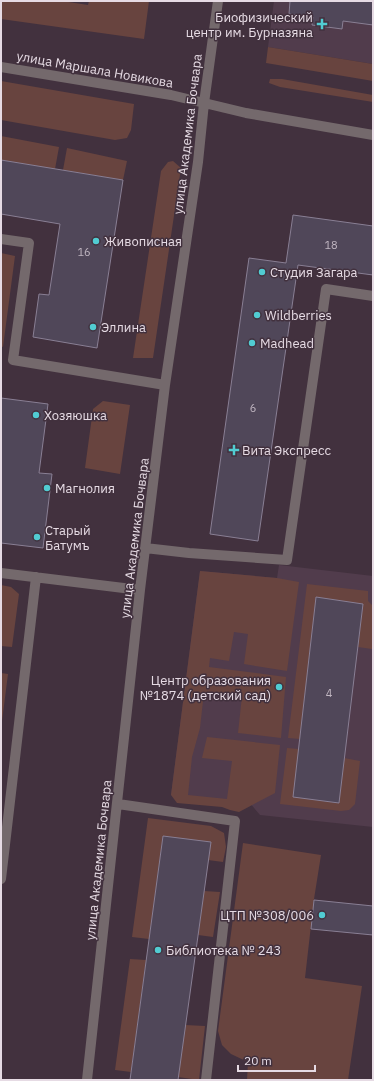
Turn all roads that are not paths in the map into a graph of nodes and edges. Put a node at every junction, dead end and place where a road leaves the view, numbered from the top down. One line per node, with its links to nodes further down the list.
1 (218, 1): 3 (street, улица Академика Бочвара)
2 (1, 66): 3 (street, улица Маршала Новикова)
3 (204, 103): 4 (street, улица Маршала Новикова); 7 (street, улица Академика Бочвара)
4 (373, 135)
5 (1, 239): 7 (street)
6 (373, 296): 8 (street)
7 (165, 385): 8 (street, улица Академика Бочвара)
8 (145, 548): 11 (street, улица Академика Бочвара)
9 (1, 573): 10 (street)
10 (36, 577): 11 (street); 13 (street)
11 (140, 590): 12 (street, улица Академика Бочвара)
12 (118, 804): 14 (street, улица Академика Бочвара); 15 (street)
13 (1, 879)
14 (87, 1080)
15 (206, 1080)

